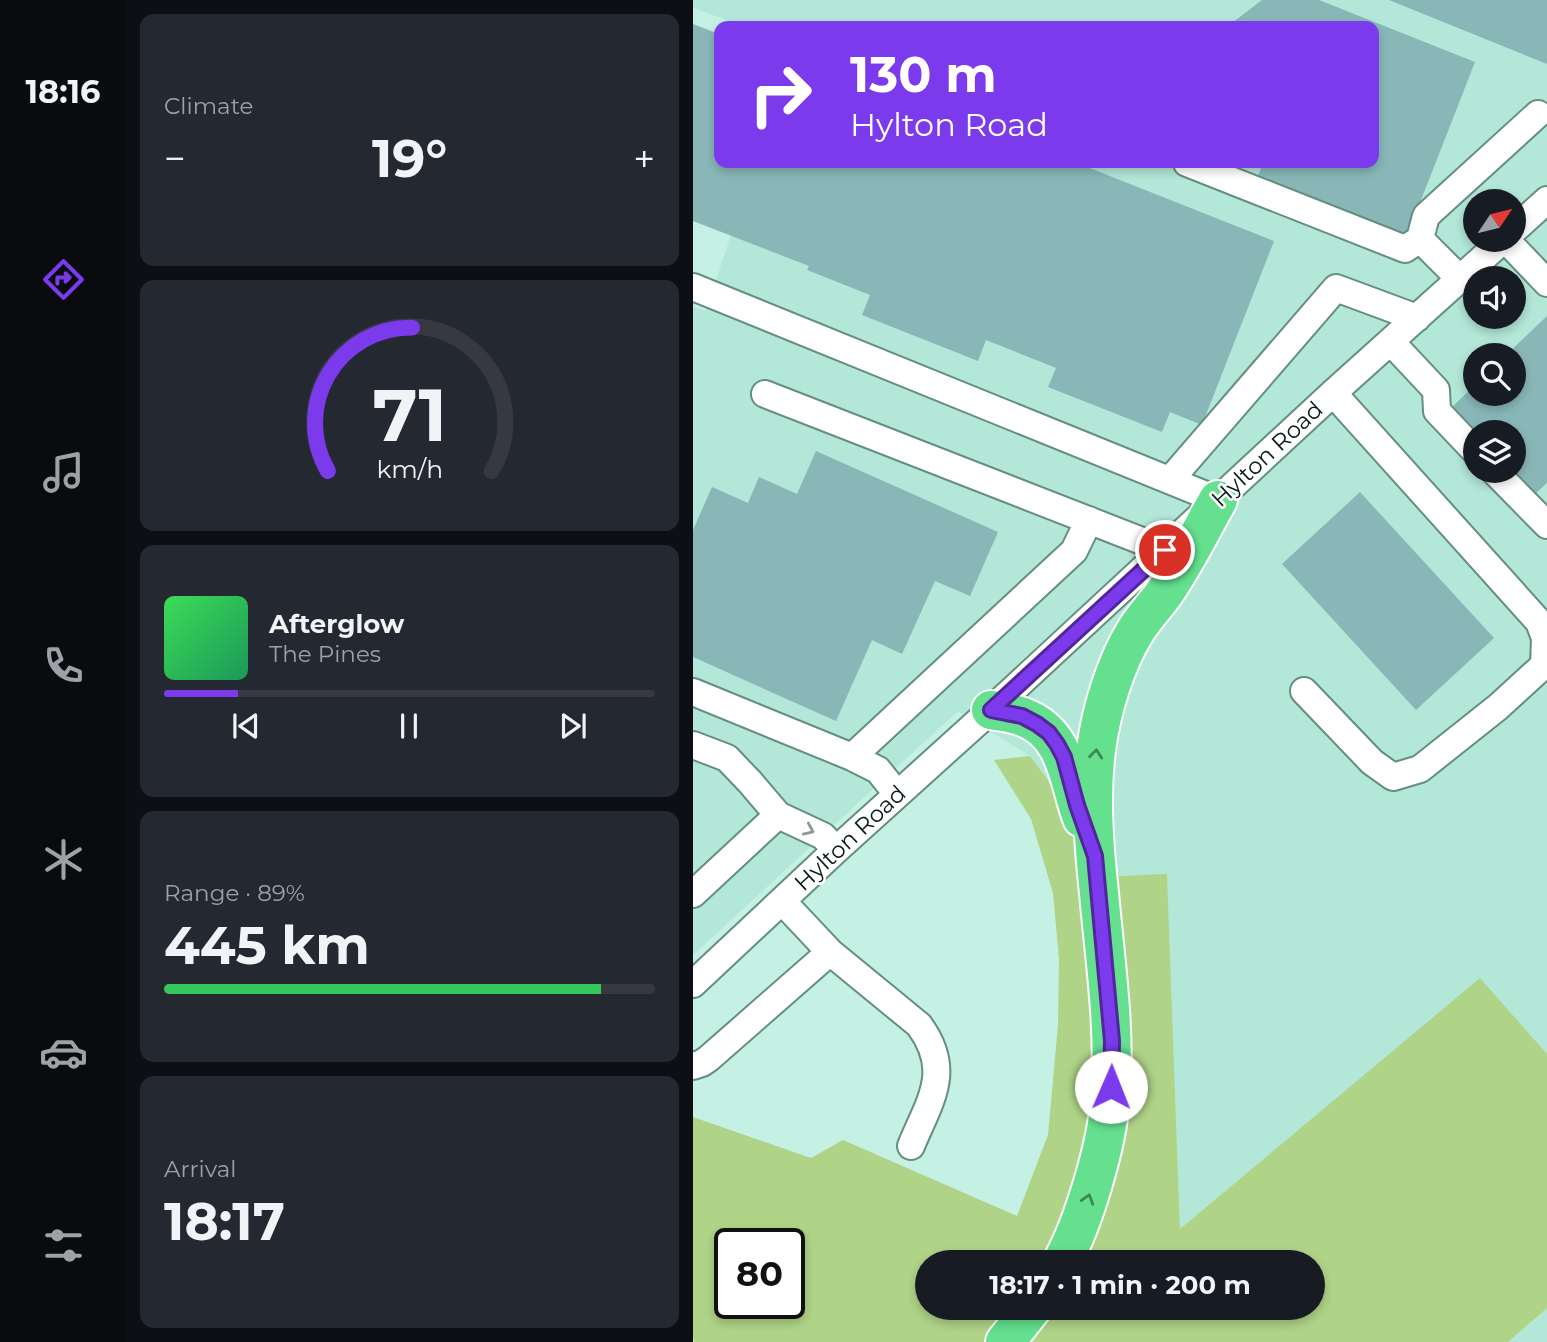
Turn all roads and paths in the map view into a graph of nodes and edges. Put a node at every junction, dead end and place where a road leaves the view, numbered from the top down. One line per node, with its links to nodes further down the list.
1 (1538, 114): 5 (street)
2 (1200, 168): 5 (street)
3 (1547, 200): 4 (street)
4 (1526, 219)
5 (1420, 239): 8 (street)
6 (1491, 252): 8 (street, Hylton Road)
7 (1517, 252): 9 (street)
8 (1460, 279): 11 (street, Hylton Road)
9 (1547, 283)
10 (693, 287): 16 (street)
11 (1416, 318): 12 (street, Hylton Road); 16 (street)
12 (1391, 341): 13 (street, Hylton Road); 15 (street)
13 (1333, 393): 18 (street, Hylton Road); 22 (street)
14 (765, 394): 19 (street)
15 (1463, 438)
16 (1170, 480): 18 (street)
17 (1506, 483): 20 (street)
18 (1218, 500): 21 (street, Hylton Road); 30 (highway, one-way to 18)
19 (1089, 520): 21 (street); 26 (street)
20 (1547, 525)
21 (1165, 550): 24 (street, Hylton Road)
22 (1304, 691)
23 (693, 692): 26 (street)
24 (991, 710): 27 (street, Hylton Road); 30 (highway)
25 (693, 745): 28 (street)
26 (852, 757): 27 (street)
27 (897, 793): 29 (street, Hylton Road)
28 (778, 815): 29 (street, one-way to 29); 31 (street)
29 (836, 850): 32 (street, Hylton Road)
30 (1095, 856): 37 (highway, one-way to 30)
31 (693, 894)
32 (782, 901): 33 (street); 34 (street, Hylton Road)
33 (830, 952): 35 (street); 36 (street)
34 (693, 984)
35 (693, 1066)
36 (911, 1146)
37 (1068, 1250)
38 (1023, 1320): 39 (highway)
39 (1005, 1342)

